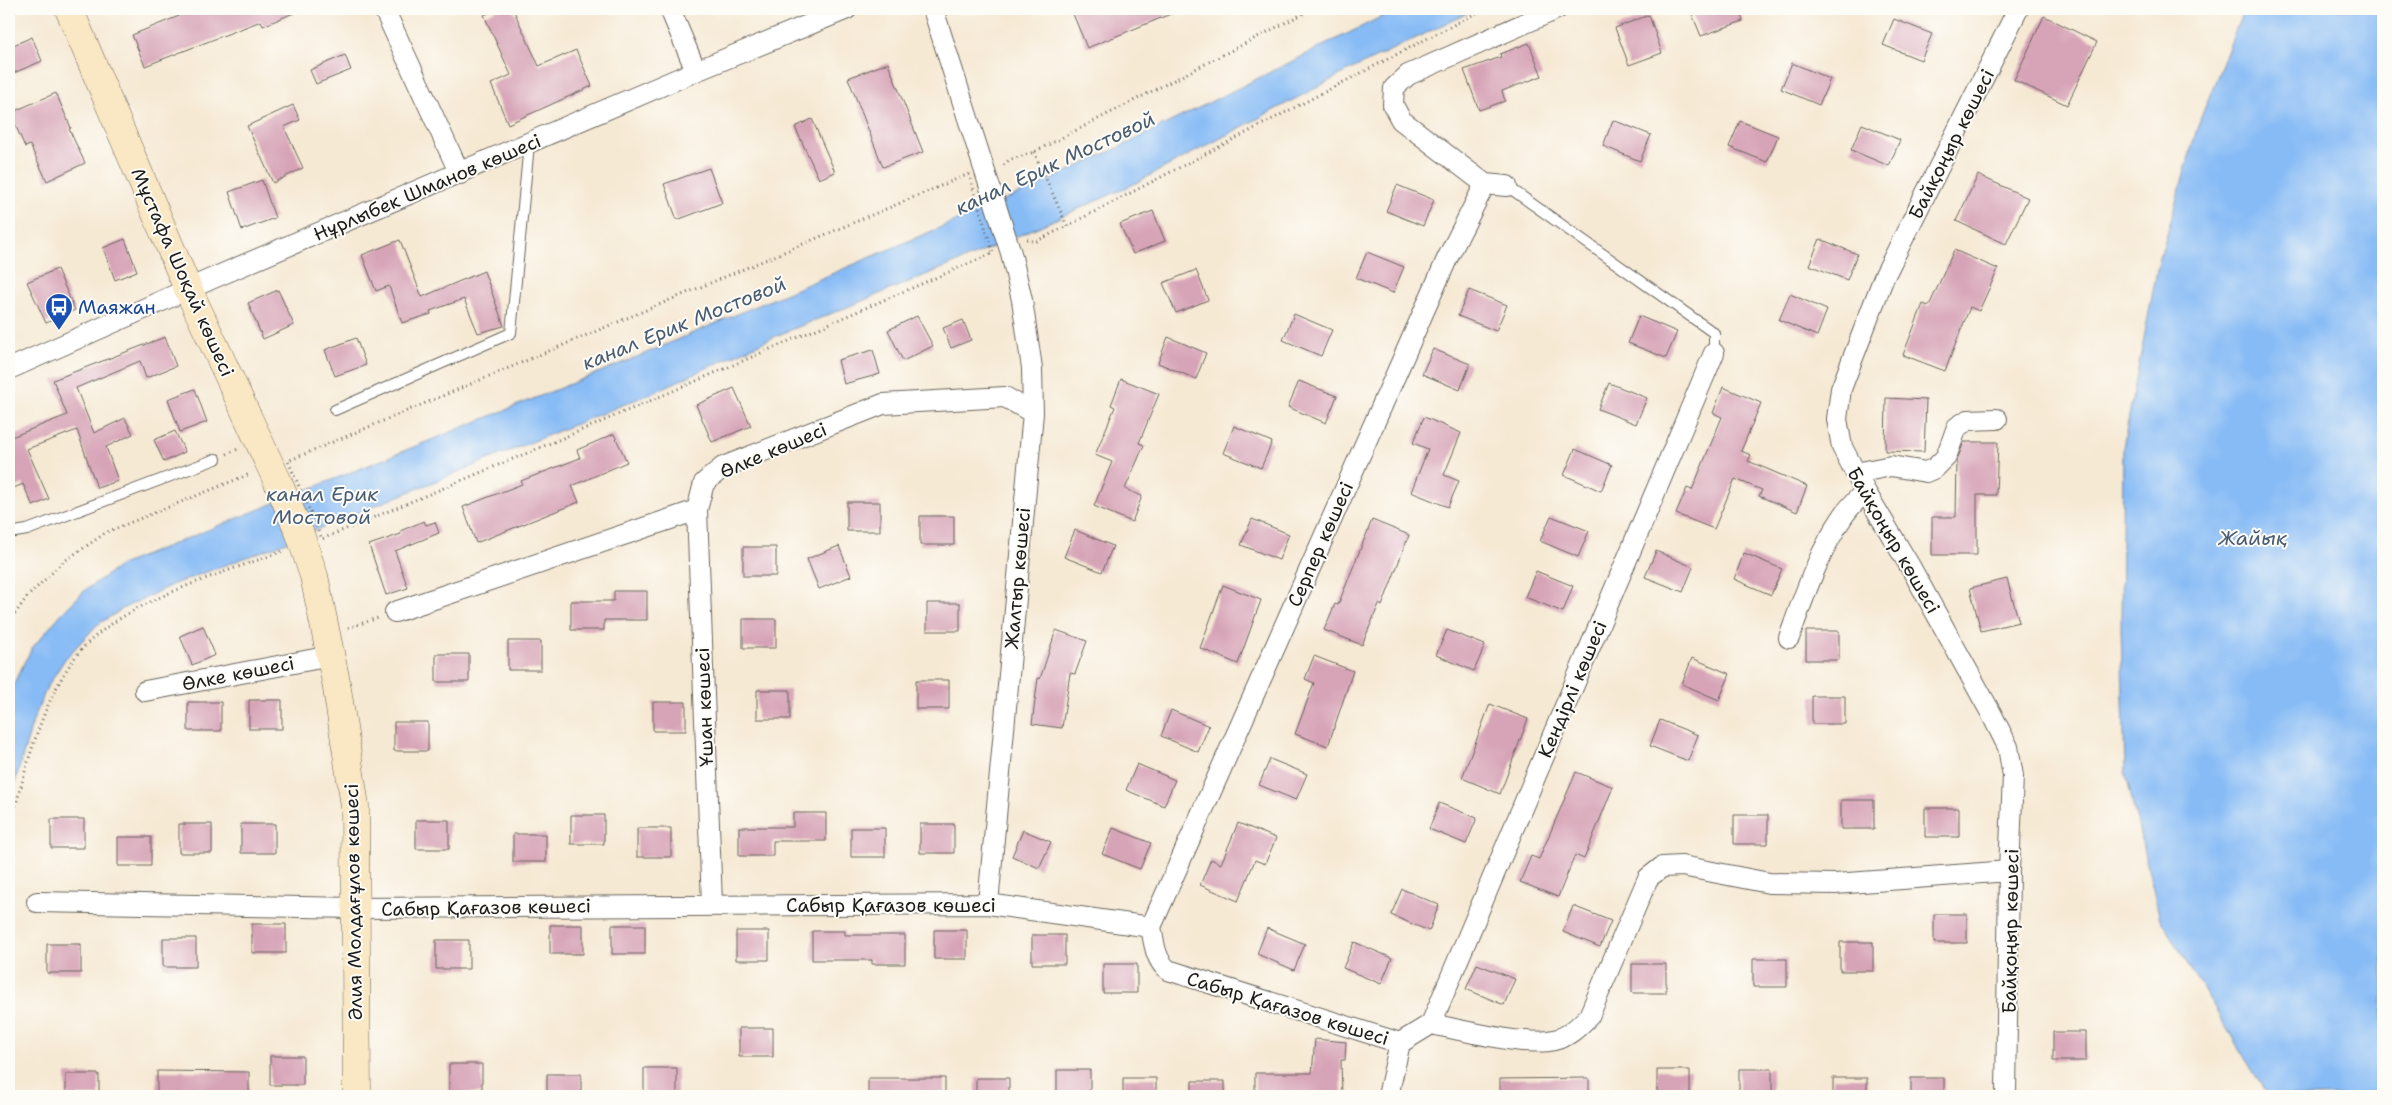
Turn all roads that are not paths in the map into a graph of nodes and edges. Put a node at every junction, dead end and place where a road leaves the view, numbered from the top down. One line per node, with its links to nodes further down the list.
1 (69, 9): 13 (main road, Мұстафа Шоқай көшесi)
2 (384, 9): 10 (street)
3 (670, 9): 8 (street)
4 (847, 9): 8 (street, Нұрлыбек Шманов көшесі)
5 (933, 9): 17 (street, Жалтыр көшесі)
6 (1557, 9): 11 (street)
7 (2018, 9): 20 (street, Байқоңыр көшесi)
8 (696, 71): 9 (street, Нұрлыбек Шманов көшесі)
9 (529, 144): 10 (street, Нұрлыбек Шманов көшесі); 16 (lane)
10 (460, 174): 13 (street, Нұрлыбек Шманов көшесі)
11 (1485, 184): 12 (street); 34 (street, Серпер көшесі)
12 (1507, 186): 14 (lane)
13 (188, 289): 15 (street, Нұрлыбек Шманов көшесі); 24 (main road, Мұстафа Шоқай көшесi)
14 (1714, 353): 35 (street, Кендірлі көшесі)
15 (9, 369)
16 (335, 410)
17 (1033, 414): 22 (street, Өлке көшесі); 32 (street, Жалтыр көшесі)
18 (1997, 419): 20 (street)
19 (216, 459): 23 (lane)
20 (1856, 473): 21 (street, Байқоңыр көшесi)
21 (1865, 491): 26 (street); 29 (street, Байқоңыр көшесi)
22 (696, 510): 25 (street); 31 (street, Ұшан көшесі)
23 (9, 532)
24 (306, 538): 27 (main road, Әлия Молдағұлов көшесі)
25 (395, 612)
26 (1789, 638)
27 (331, 656): 28 (street, Өлке көшесі); 33 (main road, Әлия Молдағұлов көшесі)
28 (145, 691)
29 (2010, 871): 35 (street); 39 (street, Байқоңыр көшесi)
30 (37, 902): 33 (street, Сабыр Қағазов көшесі)
31 (712, 904): 32 (street, Сабыр Қағазов көшесі); 33 (street, Сабыр Қағазов көшесі)
32 (988, 904): 34 (street, Сабыр Қағазов көшесі)
33 (355, 908): 37 (main road, Әлия Молдағұлов көшесі)
34 (1151, 927): 36 (street, Сабыр Қағазов көшесі)
35 (1431, 1024): 36 (street, Сабыр Қағазов көшесі)
36 (1400, 1043): 38 (street)
37 (357, 1096)
38 (1388, 1096)
39 (2006, 1096)

